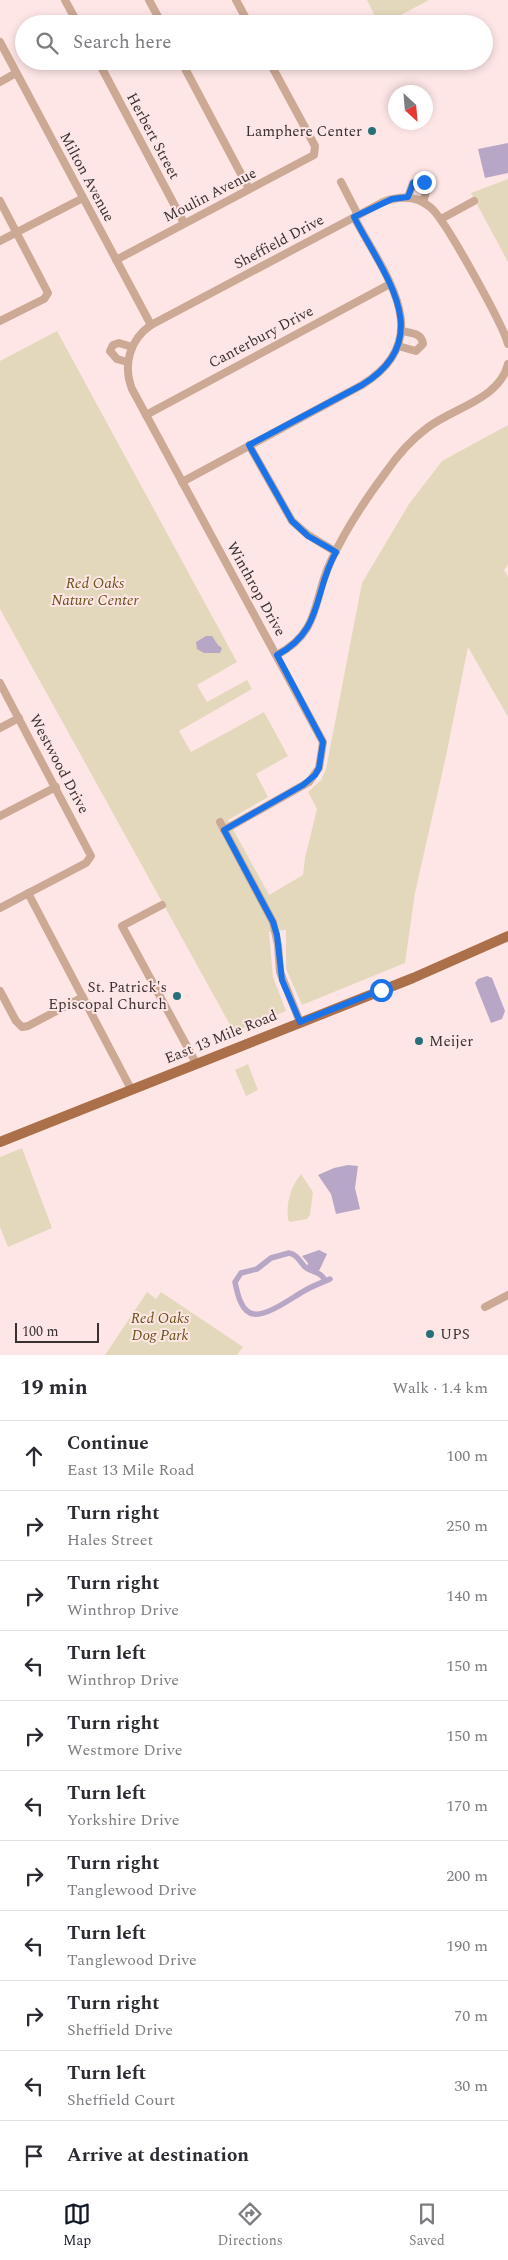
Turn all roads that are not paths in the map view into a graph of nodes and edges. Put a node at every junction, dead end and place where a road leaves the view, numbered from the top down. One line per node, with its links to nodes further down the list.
1 (65, 0): 4 (street)
2 (149, 0): 5 (street)
3 (236, 0): 6 (street)
4 (73, 15)
5 (157, 15)
6 (244, 15)
7 (0, 42): 11 (street, Milton Avenue)
8 (103, 70): 22 (street, Herbert Street)
9 (187, 70): 14 (street)
10 (274, 70): 14 (street, Moulin Avenue)
11 (16, 73): 12 (street); 16 (street, Milton Avenue)
12 (0, 82)
13 (341, 182): 20 (street)
14 (249, 189): 22 (street, Moulin Avenue)
15 (408, 197): 19 (street); 19 (street); 20 (street, Sheffield Drive)
16 (83, 198): 23 (street); 25 (street, Milton Avenue)
17 (474, 201): 21 (street)
18 (0, 202): 23 (street)
19 (423, 202): 21 (street)
20 (356, 216): 26 (street); 28 (street, Sheffield Drive)
21 (441, 219): 30 (street)
22 (184, 223): 25 (street, Moulin Avenue)
23 (16, 232): 24 (street); 27 (street)
24 (0, 241)
25 (116, 260): 28 (street, Milton Avenue)
26 (390, 284): 29 (street); 36 (street, Canterbury Drive)
27 (0, 322)
28 (151, 325): 32 (street, Winthrop Drive)
29 (402, 331): 31 (street); 31 (street)
30 (508, 344)
31 (398, 346): 37 (street)
32 (132, 347): 33 (street, Winthrop Drive); 33 (street)
33 (127, 362): 36 (street, Winthrop Drive)
34 (508, 364): 35 (street)
35 (506, 375): 39 (street)
36 (146, 415): 38 (street, Winthrop Drive)
37 (249, 445): 38 (street); 39 (street)
38 (182, 482): 40 (street, Winthrop Drive)
39 (336, 552): 40 (street)
40 (277, 655): 47 (street, Winthrop Drive)
41 (0, 683): 42 (street, Westwood Drive)
42 (19, 718): 43 (street); 44 (street, Westwood Drive)
43 (0, 728)
44 (56, 787): 45 (street); 48 (street, Westwood Drive)
45 (0, 816)
46 (220, 822): 47 (street)
47 (224, 830): 54 (street)
48 (28, 893): 50 (street); 53 (street)
49 (162, 904): 55 (street)
50 (0, 908)
51 (508, 936): 54 (main road, East 13 Mile Road)
52 (0, 991): 53 (street)
53 (83, 996): 56 (street)
54 (300, 1022): 55 (main road, East 13 Mile Road)
55 (196, 1063): 56 (main road, East 13 Mile Road)
56 (131, 1089): 57 (main road, East 13 Mile Road)
57 (0, 1142)
58 (508, 1295): 59 (street)
59 (485, 1307)

